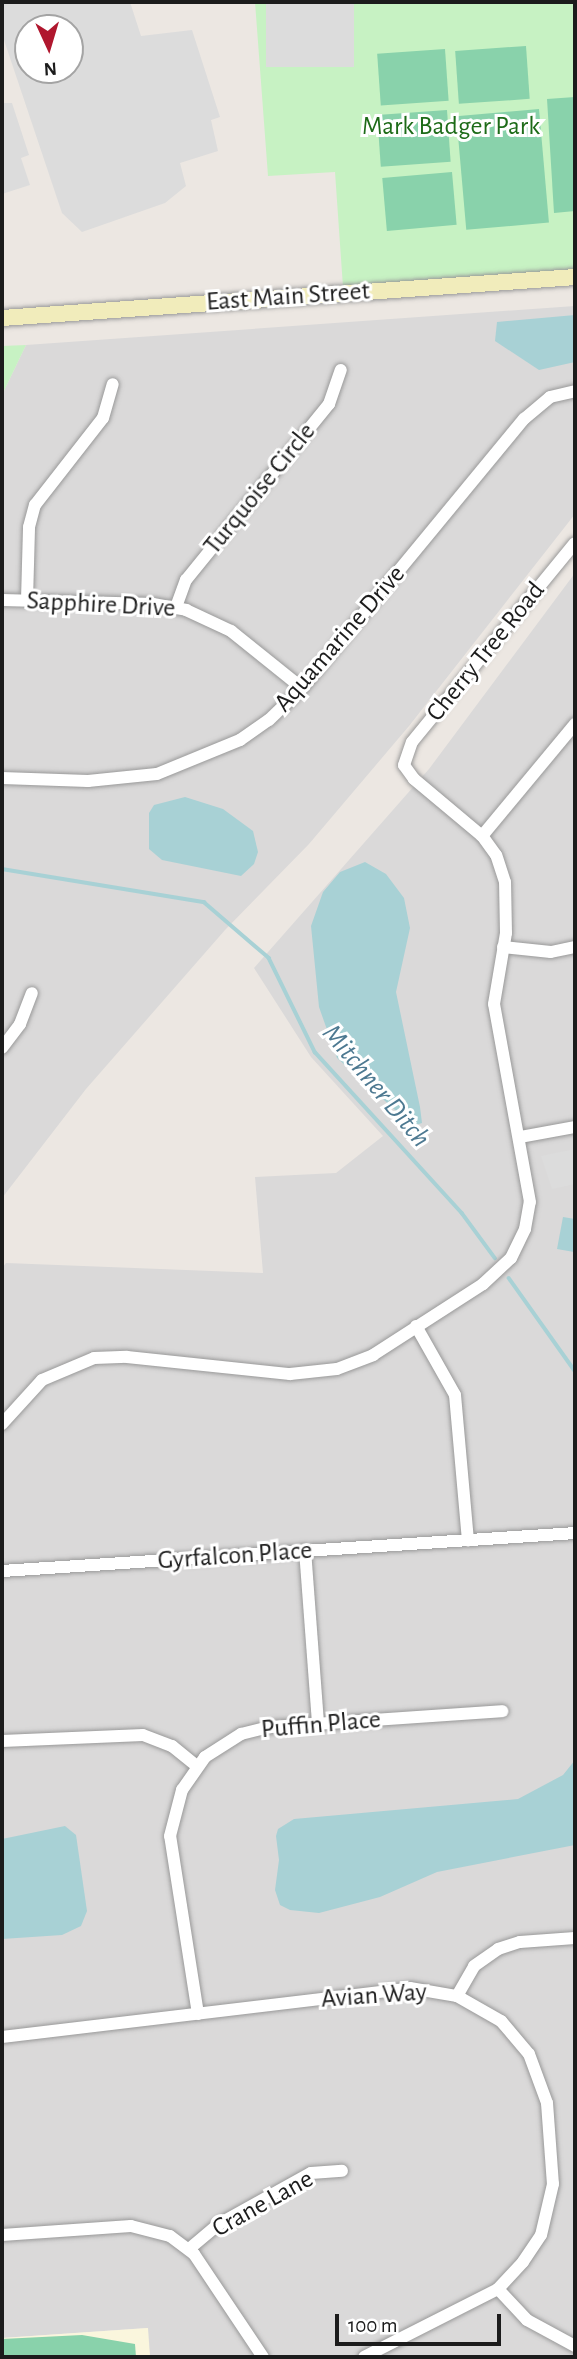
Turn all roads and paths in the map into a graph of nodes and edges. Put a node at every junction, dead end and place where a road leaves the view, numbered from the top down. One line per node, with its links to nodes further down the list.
1 (575, 277): 2 (main road, East Main Street)
2 (2, 318)
3 (341, 370): 9 (street, Turquoise Circle)
4 (113, 384): 8 (street)
5 (575, 391): 10 (street, Aquamarine Drive)
6 (575, 543): 13 (street, Cherry Tree Road)
7 (2, 600): 8 (street, Sapphire Drive)
8 (27, 600): 9 (street, Sapphire Drive)
9 (176, 607): 10 (street, Sapphire Drive)
10 (302, 688): 12 (street, Aquamarine Drive)
11 (575, 724): 13 (street)
12 (2, 778)
13 (482, 836): 14 (street)
14 (503, 947): 15 (street); 19 (street)
15 (575, 947)
16 (32, 993): 17 (street)
17 (2, 1048)
18 (575, 1127): 19 (street)
19 (520, 1137): 20 (street)
20 (416, 1326): 21 (street); 23 (street)
21 (2, 1424)
22 (575, 1533): 23 (street, Gyrfalcon Place)
23 (468, 1540): 24 (street, Gyrfalcon Place)
24 (305, 1550): 25 (street, Gyrfalcon Place); 27 (street)
25 (2, 1571)
26 (502, 1711): 27 (street, Puffin Place)
27 (318, 1723): 29 (street, Puffin Place)
28 (2, 1741): 29 (street)
29 (197, 1766): 32 (street, Puffin Place)
30 (575, 1938): 31 (street)
31 (457, 1996): 32 (street, Avian Way); 37 (street, Avian Way)
32 (198, 2014): 33 (street, Avian Way)
33 (2, 2037)
34 (342, 2171): 36 (street, Crane Lane)
35 (2, 2235): 36 (street)
36 (189, 2249): 39 (street)
37 (498, 2289): 38 (street); 40 (street, Avian Way)
38 (575, 2346)
39 (263, 2357)
40 (363, 2357)

